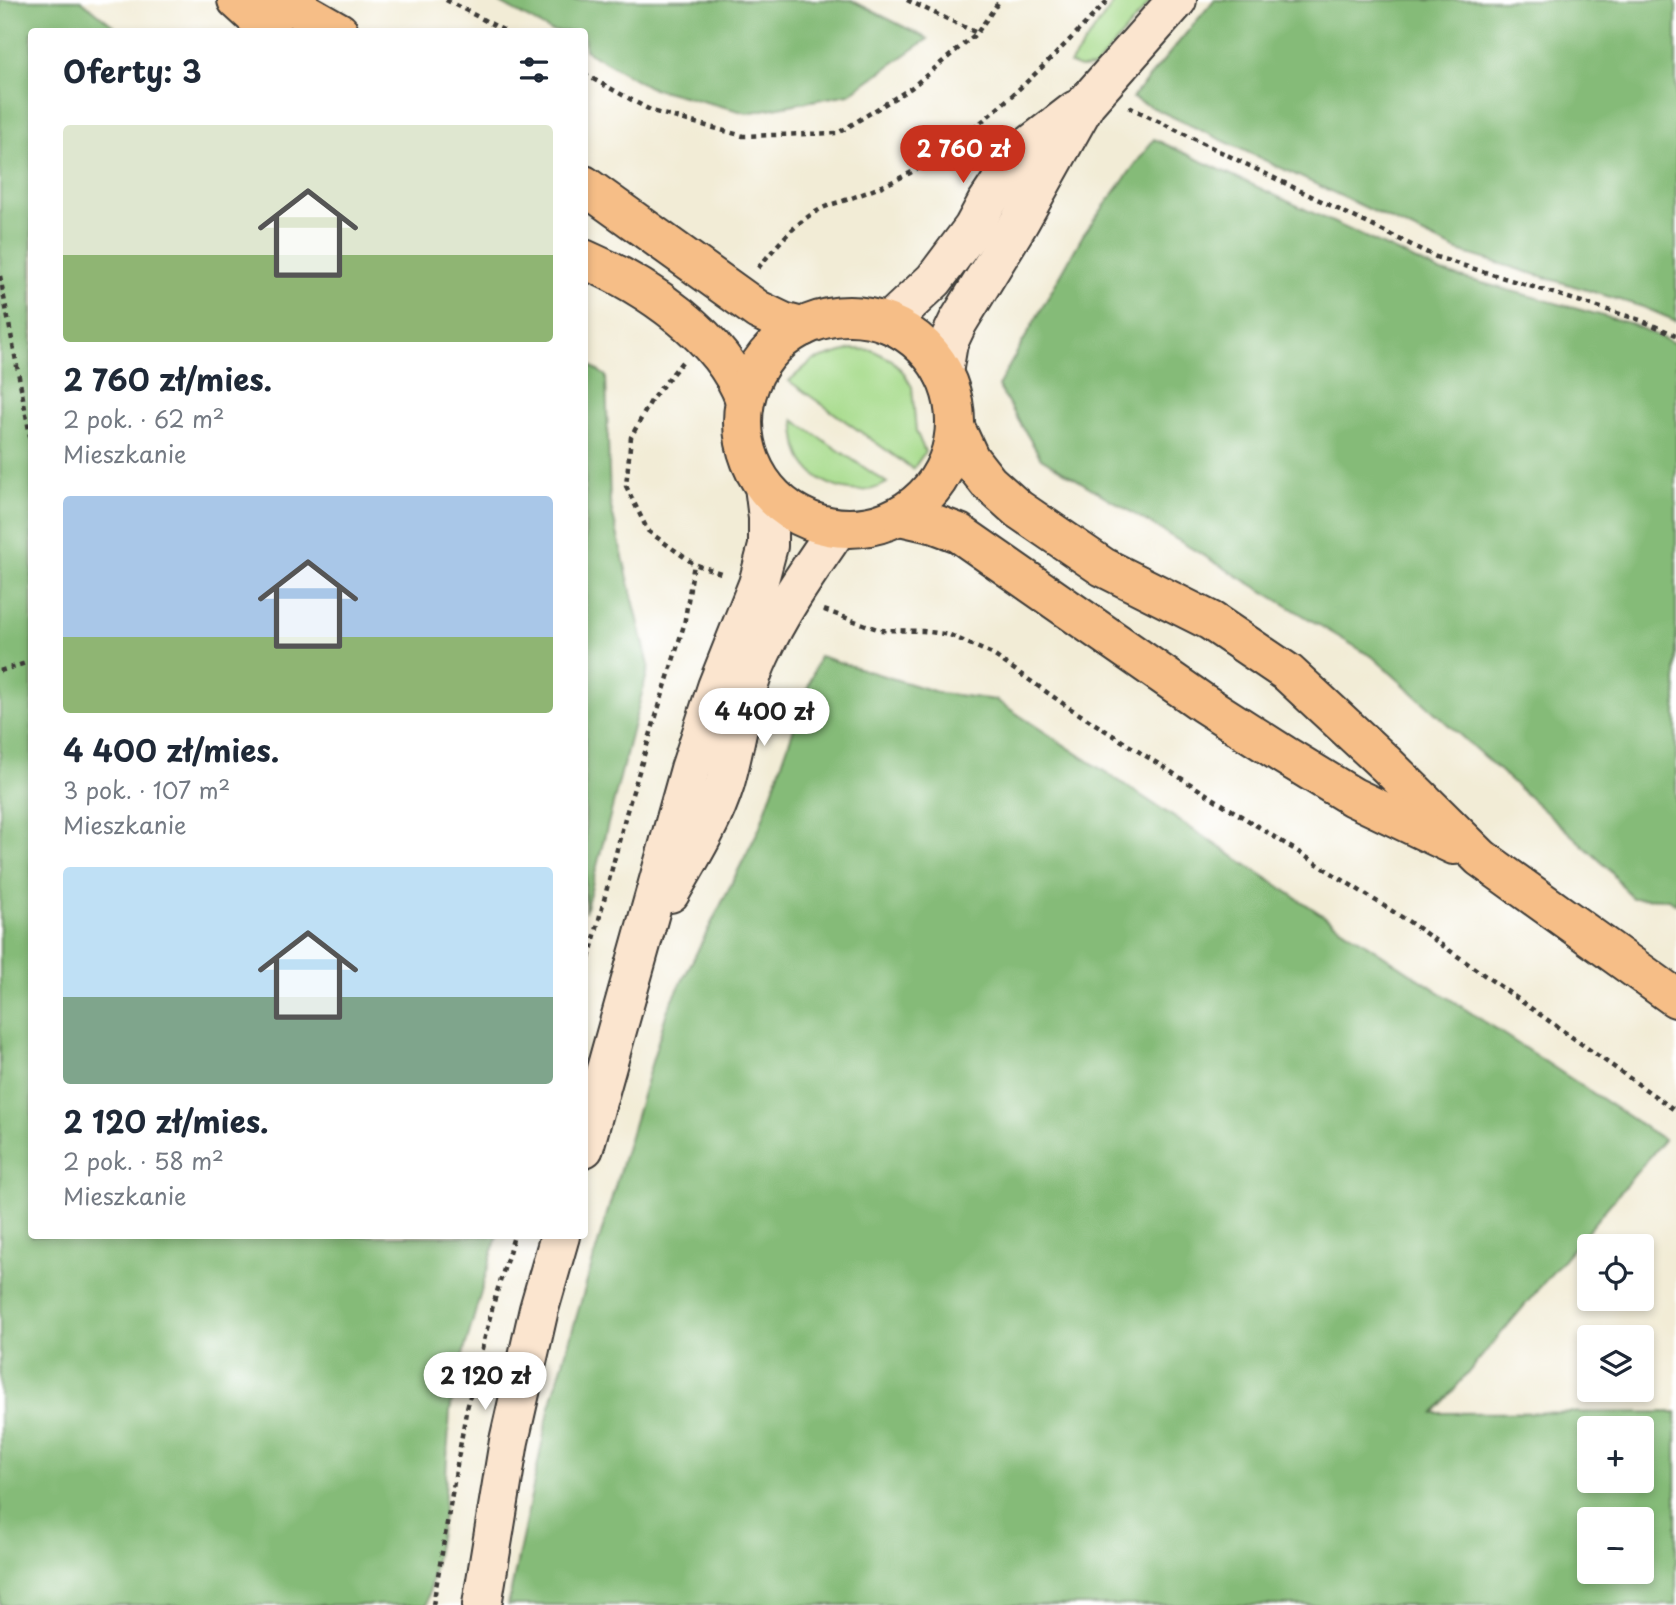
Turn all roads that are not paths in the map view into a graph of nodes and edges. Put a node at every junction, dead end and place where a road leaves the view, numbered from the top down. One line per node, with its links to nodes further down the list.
1 (237, 0): 4 (main road)
2 (282, 0): 5 (main road)
3 (1177, 0): 6 (main road)
4 (268, 28)
5 (332, 28)
6 (1091, 97): 9 (main road); 11 (main road)
7 (588, 189): 10 (main road)
8 (588, 261): 12 (main road)
9 (888, 323): 10 (main road); 11 (main road)
10 (802, 327): 12 (main road)
11 (943, 373): 13 (main road)
12 (745, 400): 14 (main road)
13 (955, 427): 15 (main road); 18 (main road)
14 (764, 486): 16 (main road); 17 (main road)
15 (900, 516): 16 (main road); 18 (main road)
16 (838, 528): 17 (main road)
17 (774, 590): 20 (main road)
18 (1481, 859): 19 (main road)
19 (1676, 998)
20 (588, 1134)
21 (559, 1239): 22 (main road)
22 (482, 1605)

